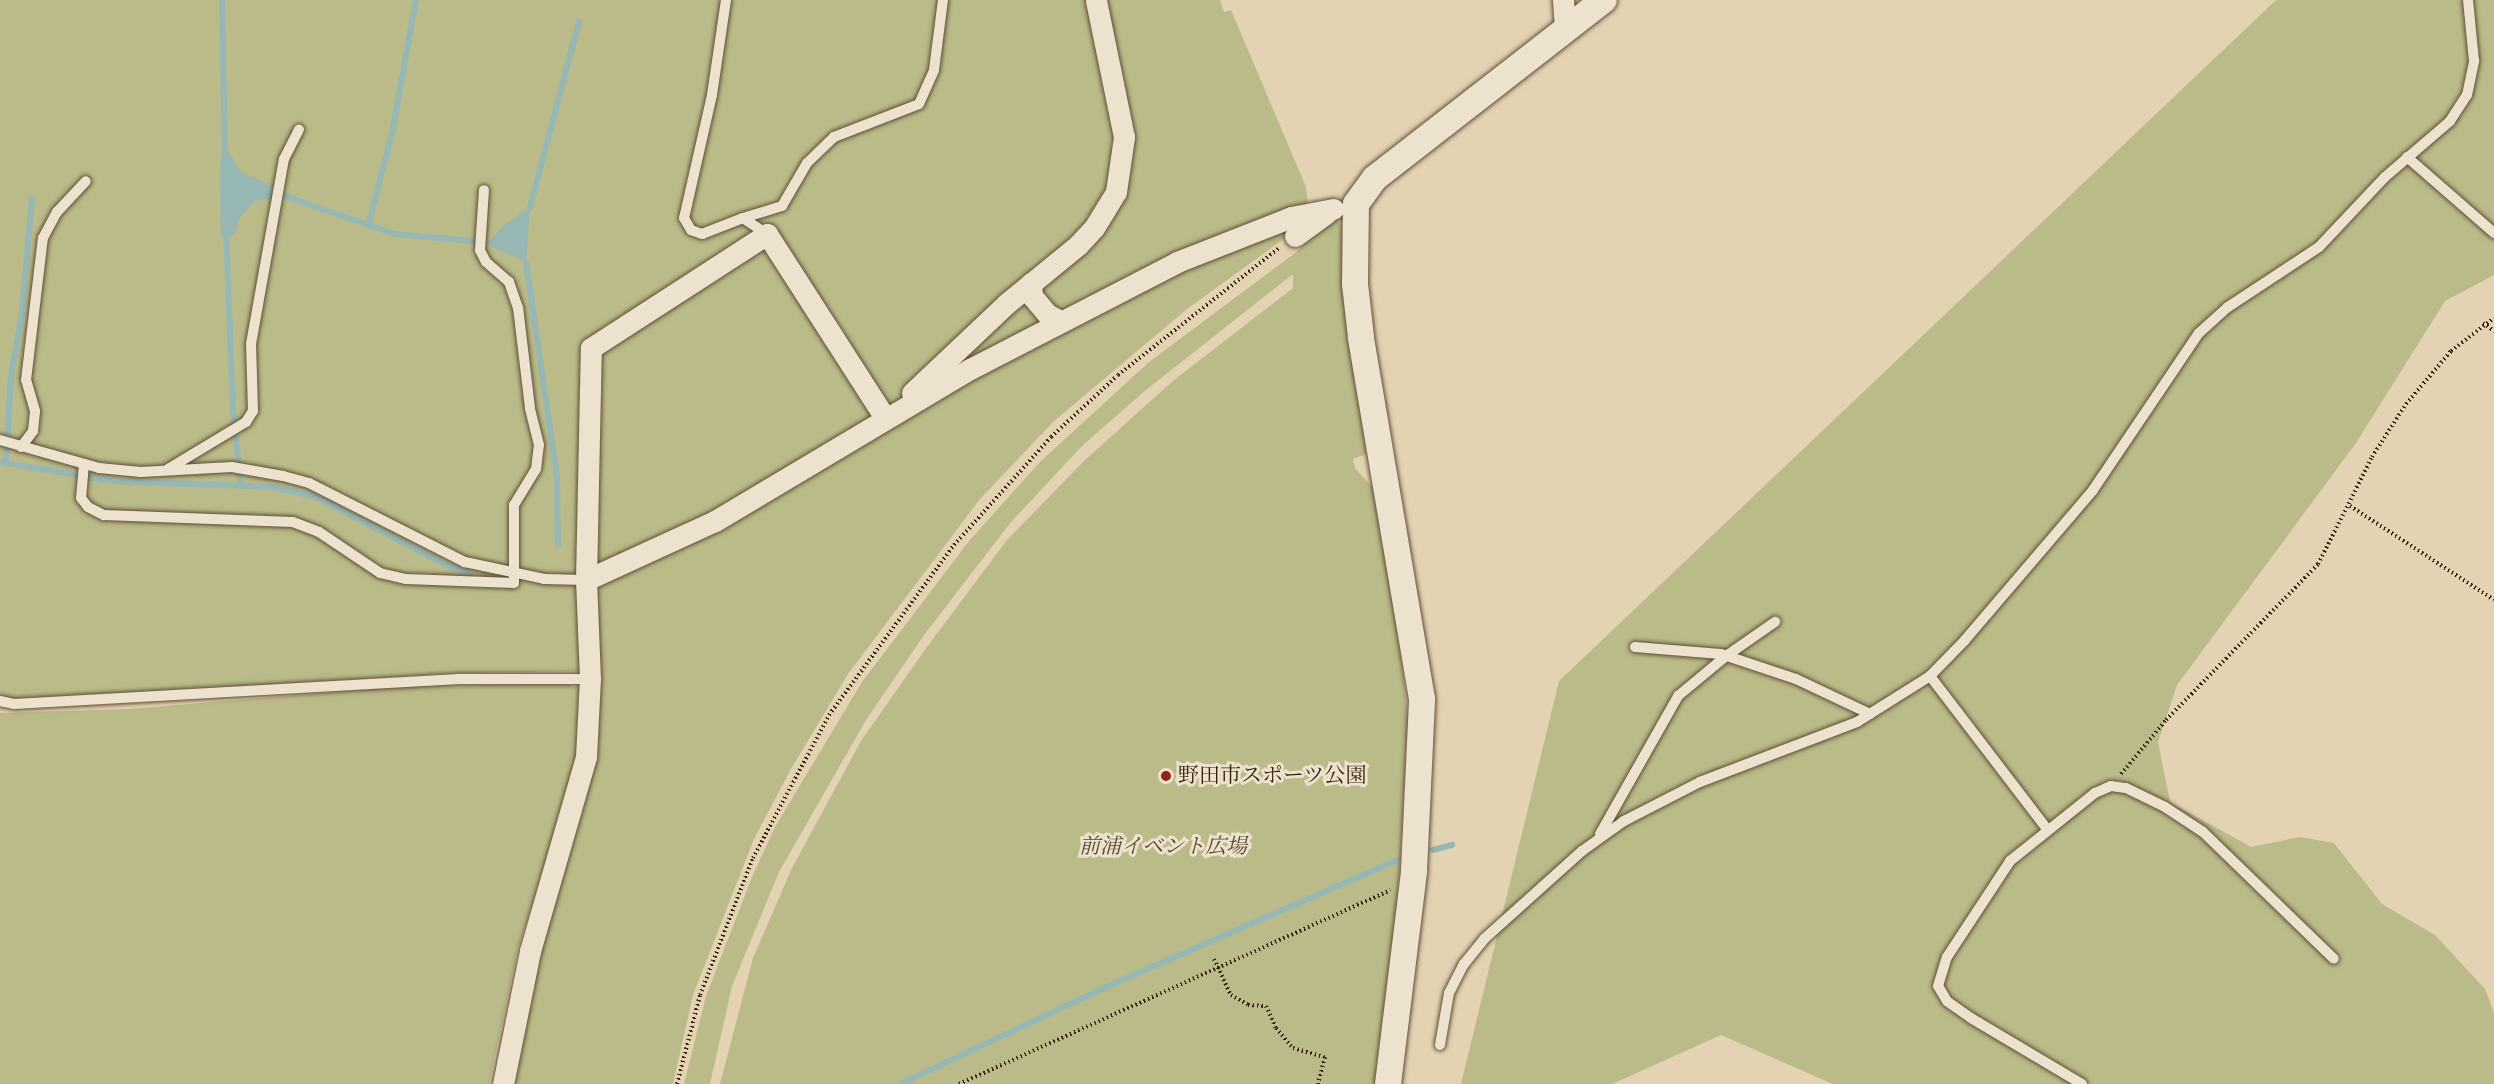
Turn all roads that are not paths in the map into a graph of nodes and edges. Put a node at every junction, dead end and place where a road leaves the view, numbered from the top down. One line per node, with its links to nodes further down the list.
1 (726, 0): 13 (lane)
2 (943, 0): 13 (lane)
3 (1096, 0): 17 (street)
4 (1563, 0): 7 (street)
5 (1604, 0): 7 (street)
6 (2468, 0): 9 (lane)
7 (1565, 31): 12 (street)
8 (299, 130): 23 (lane)
9 (2408, 157): 14 (lane); 29 (lane)
10 (86, 181): 21 (lane)
11 (484, 190): 24 (lane)
12 (1344, 207): 16 (street); 18 (street); 38 (street)
13 (743, 218): 15 (lane)
14 (2494, 233)
15 (767, 234): 19 (street); 25 (street)
16 (1295, 236)
17 (1031, 283): 18 (street); 19 (street)
18 (1060, 321): 19 (street)
19 (885, 418): 25 (street)
20 (0, 440): 21 (lane)
21 (19, 446): 22 (lane)
22 (83, 466): 23 (lane); 24 (lane)
23 (165, 470): 24 (lane)
24 (516, 574): 25 (lane)
25 (586, 580): 30 (street)
26 (1775, 622): 28 (lane)
27 (1635, 647): 28 (lane)
28 (1726, 656): 32 (lane); 34 (lane)
29 (1930, 676): 32 (lane); 33 (lane)
30 (590, 679): 31 (lane); 37 (street)
31 (0, 701)
32 (1870, 714): 34 (lane)
33 (2047, 829): 35 (lane); 39 (lane)
34 (1595, 842): 36 (lane)
35 (2334, 959)
36 (1440, 1045)
37 (503, 1084)
38 (1388, 1084)
39 (2082, 1084)

